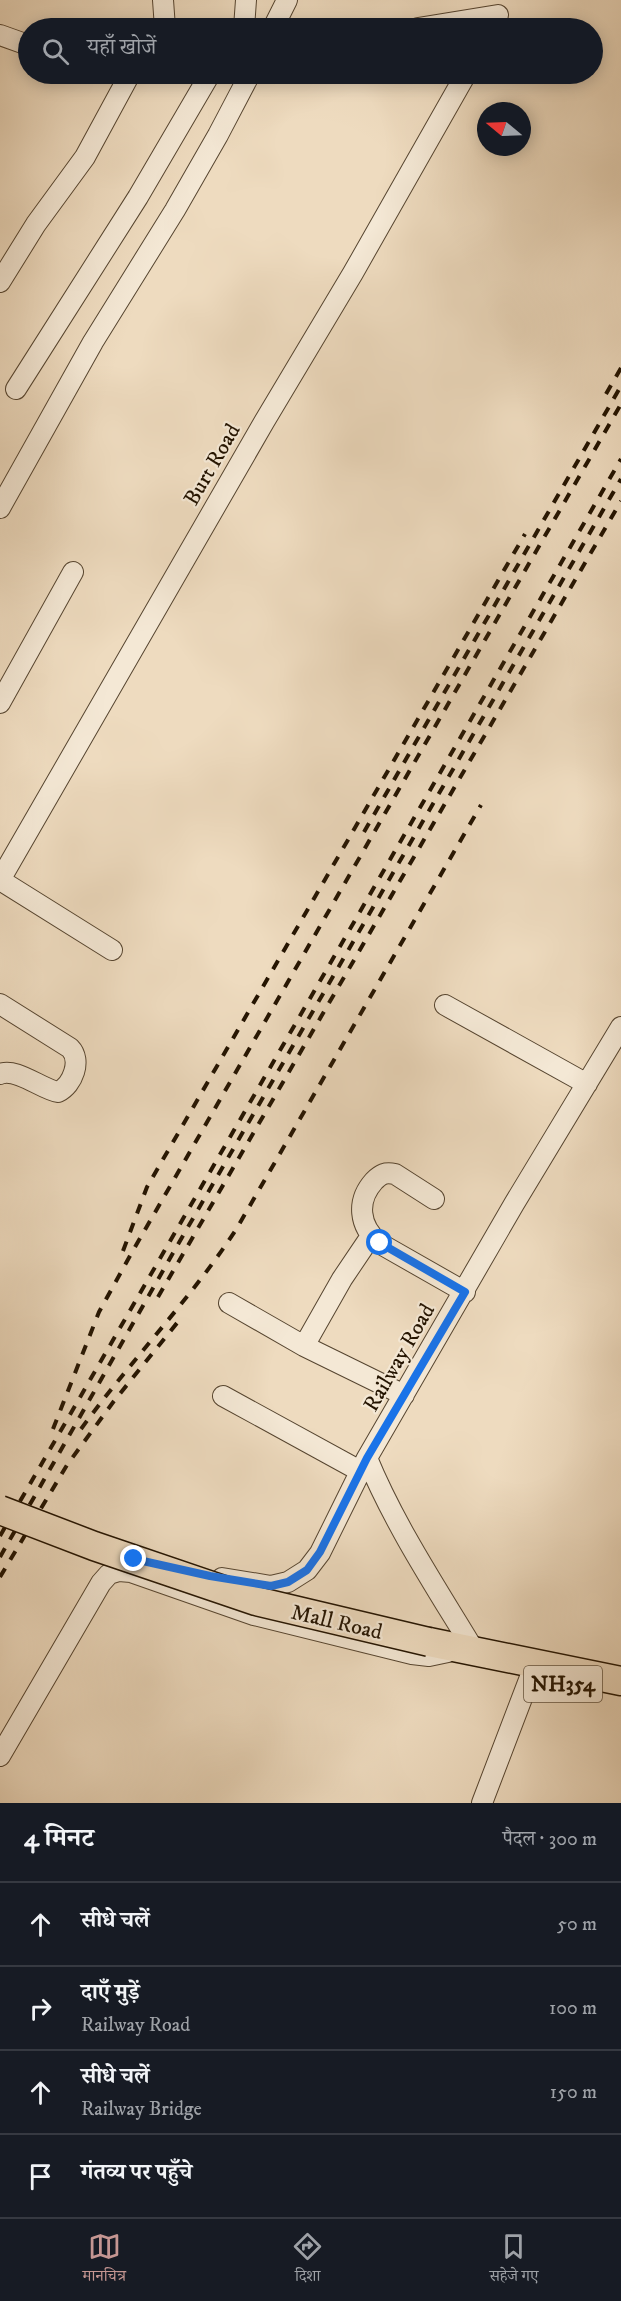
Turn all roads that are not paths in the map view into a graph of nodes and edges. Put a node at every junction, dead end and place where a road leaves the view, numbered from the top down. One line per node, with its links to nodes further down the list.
1 (163, 0): 5 (street)
2 (246, 0): 6 (street)
3 (287, 0): 7 (street)
4 (498, 15): 8 (street)
5 (164, 18)
6 (245, 18)
7 (278, 18)
8 (480, 18)
9 (0, 35): 10 (street)
10 (18, 41)
11 (125, 84): 15 (street)
12 (204, 84): 16 (street)
13 (245, 84): 17 (street)
14 (460, 84): 20 (street, Burt Road)
15 (0, 282)
16 (16, 389)
17 (1, 505)
18 (73, 572): 19 (street)
19 (0, 703)
20 (0, 880): 21 (street)
21 (112, 950)
22 (0, 1004): 25 (street)
23 (445, 1005): 26 (street)
24 (621, 1027): 26 (street, Railway Road)
25 (0, 1074)
26 (587, 1084): 29 (street, Railway Road)
27 (434, 1199): 28 (street)
28 (371, 1236): 29 (street); 31 (street)
29 (465, 1292): 32 (street, Railway Road)
30 (229, 1303): 31 (street)
31 (304, 1346): 32 (street)
32 (404, 1395): 34 (street, Railway Road)
33 (223, 1396): 34 (street)
34 (364, 1465): 36 (street, Railway Road, bridge); 37 (street)
35 (0, 1510): 36 (highway, Mall Road / NH354, bridge)
36 (134, 1559): 37 (highway, Mall Road / NH354, bridge)
37 (467, 1651): 38 (highway, Mall Road / NH354); 41 (street)
38 (520, 1665): 39 (highway, Mall Road / NH354); 40 (highway, Mall Road / NH354); 42 (street)
39 (621, 1681)
40 (621, 1698)
41 (0, 1756)
42 (483, 1803)

